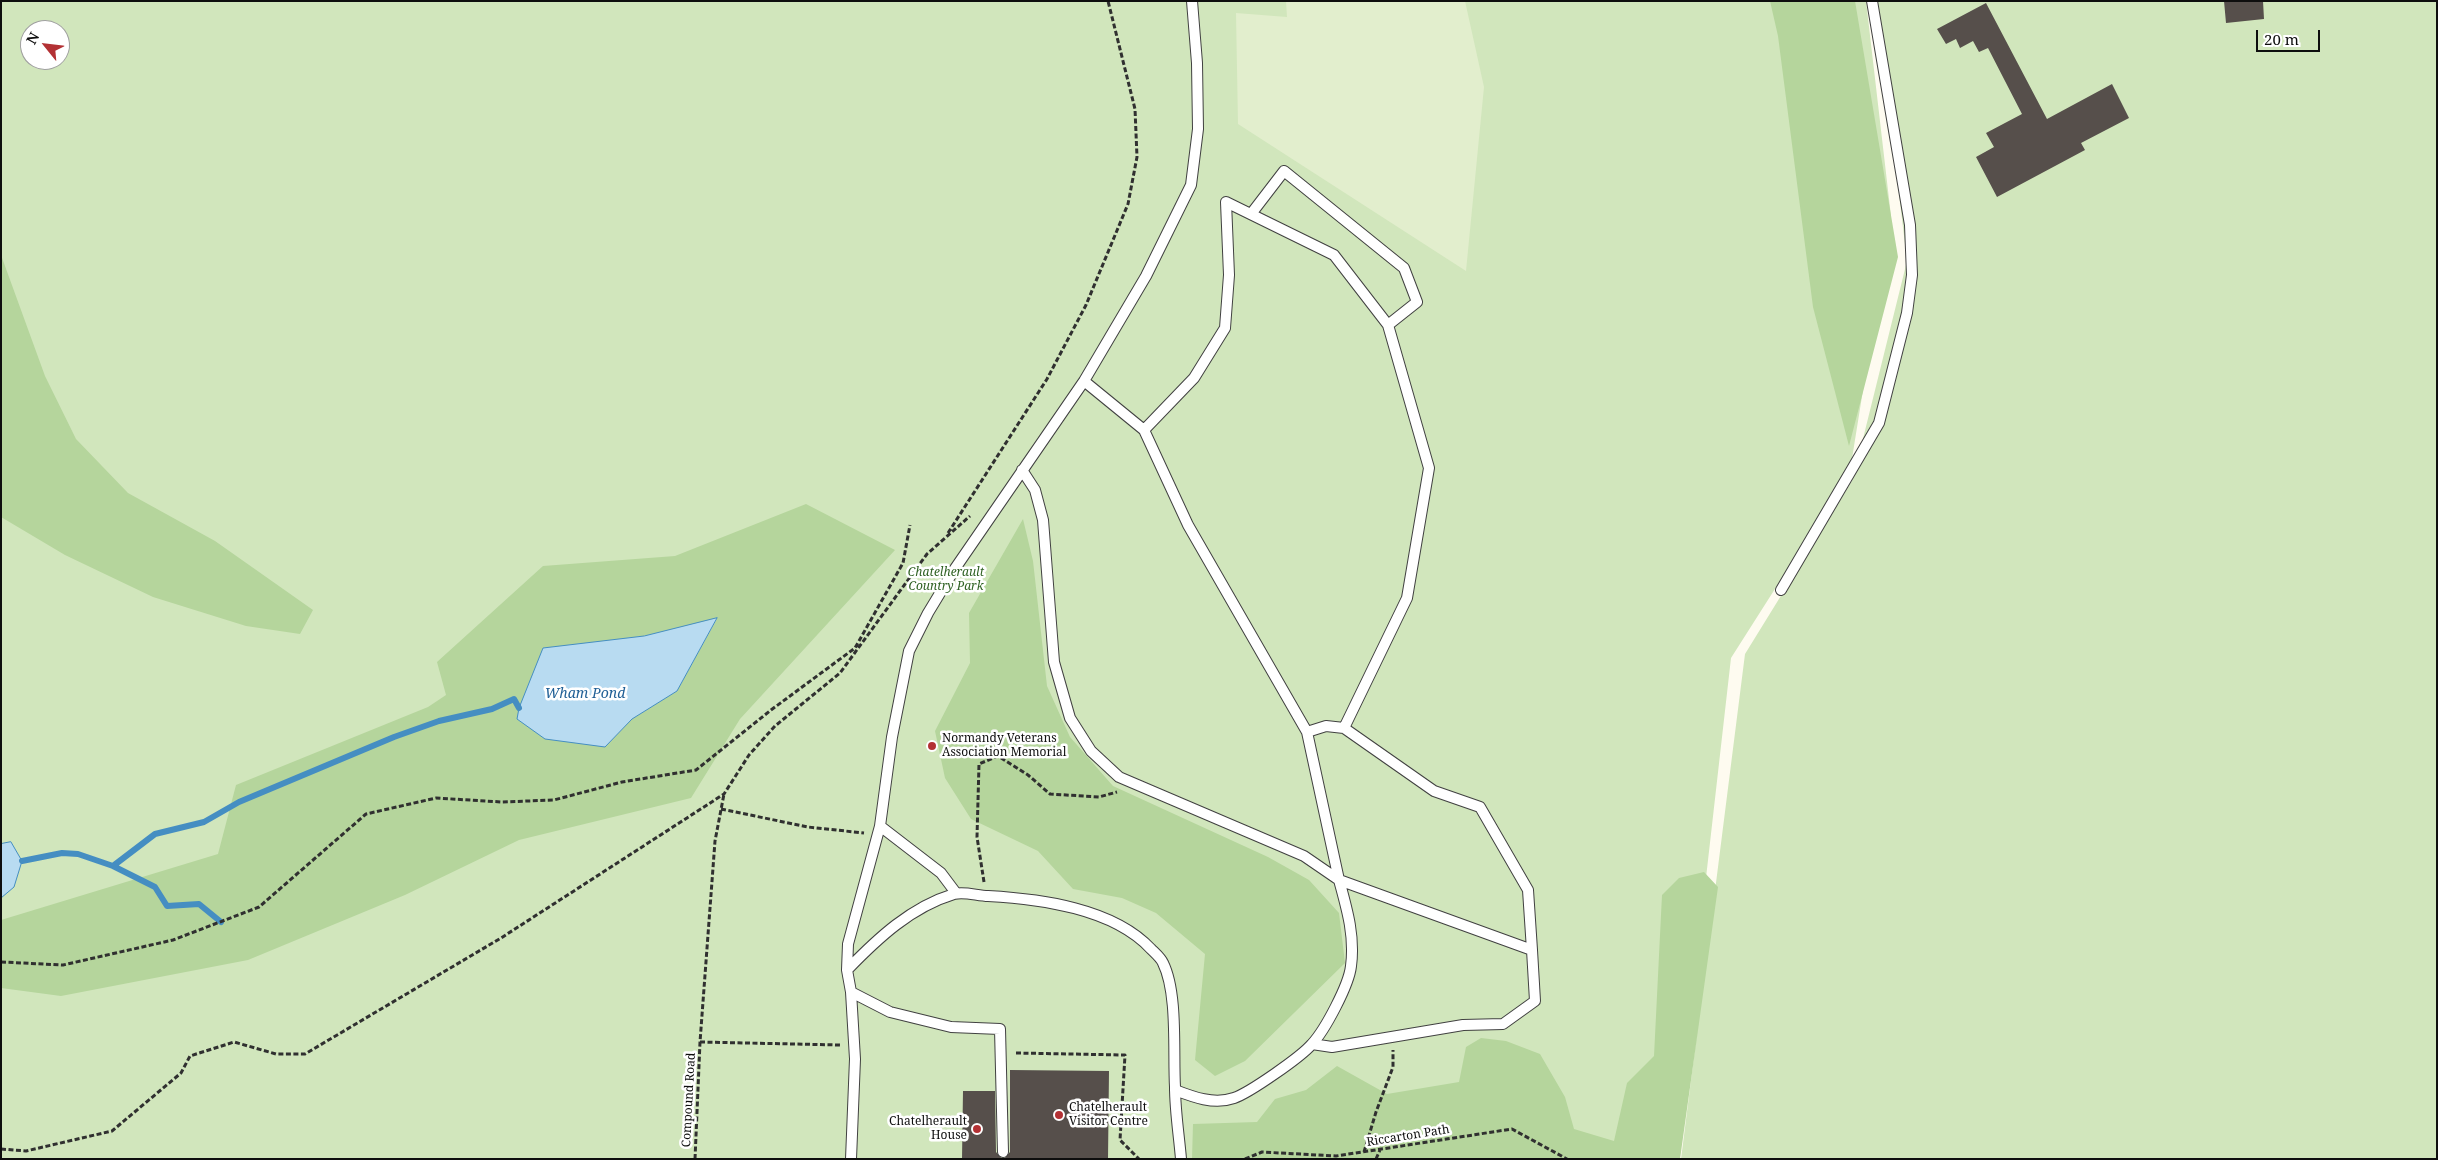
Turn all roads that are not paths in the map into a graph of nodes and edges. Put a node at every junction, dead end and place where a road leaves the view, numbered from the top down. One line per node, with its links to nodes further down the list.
1 (1192, 1): 5 (lane)
2 (1872, 1): 8 (lane)
3 (1251, 214): 4 (lane); 4 (lane); 6 (lane)
4 (1388, 325): 9 (lane)
5 (1084, 381): 6 (lane); 7 (lane)
6 (1144, 430): 10 (lane)
7 (1022, 470): 11 (lane); 12 (lane)
8 (1781, 590)
9 (1344, 728): 10 (lane); 14 (lane)
10 (1307, 732): 12 (lane)
11 (880, 826): 13 (lane); 15 (lane)
12 (1339, 880): 14 (lane); 17 (lane)
13 (956, 893): 15 (lane); 18 (lane)
14 (1532, 950): 17 (lane)
15 (847, 970): 16 (lane)
16 (851, 992): 19 (lane); 20 (lane)
17 (1312, 1044): 18 (lane)
18 (1175, 1090): 21 (lane)
19 (1003, 1152)
20 (851, 1159)
21 (1181, 1159)

